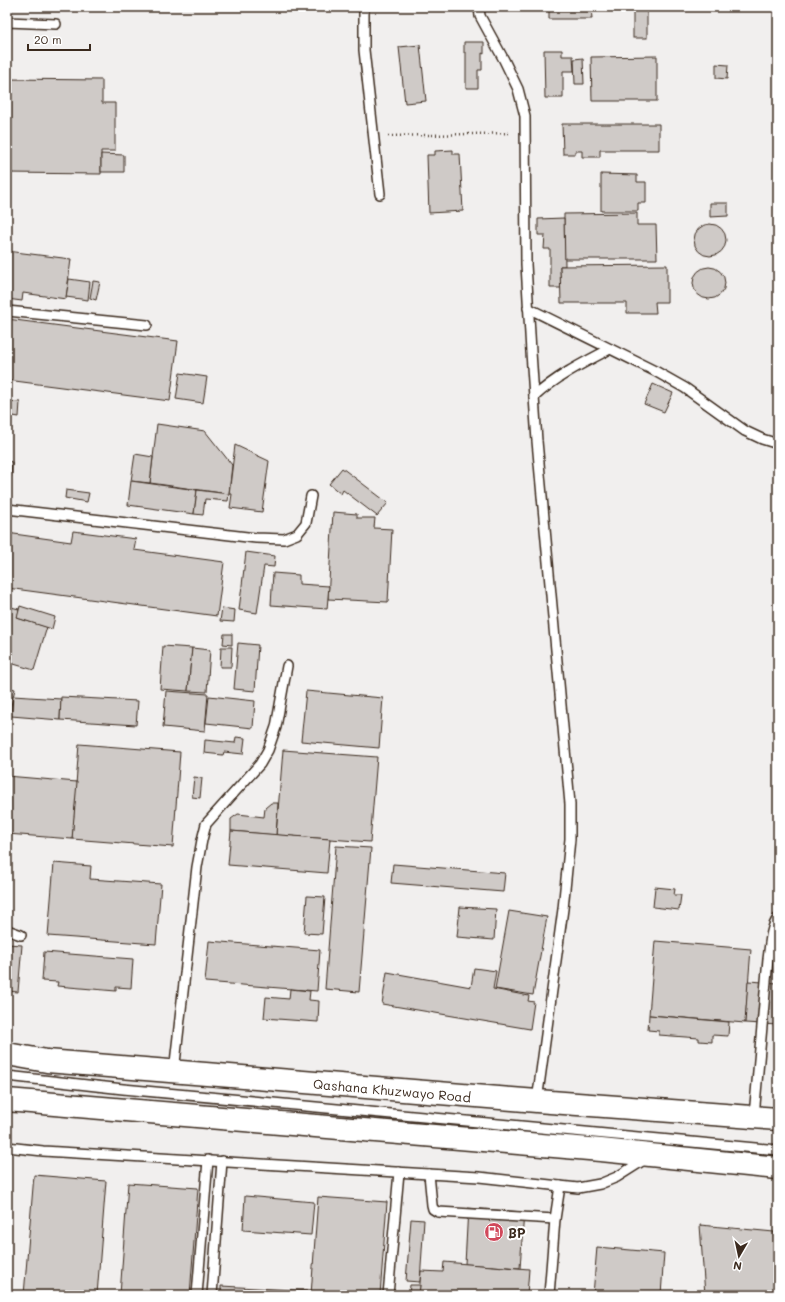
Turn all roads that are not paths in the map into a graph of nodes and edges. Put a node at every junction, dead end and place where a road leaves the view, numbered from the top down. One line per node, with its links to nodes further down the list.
1 (364, 7): 5 (lane)
2 (479, 7): 6 (lane)
3 (7, 22): 4 (lane)
4 (56, 24)
5 (380, 194)
6 (528, 308): 9 (lane); 10 (lane)
7 (7, 311): 8 (lane)
8 (147, 325)
9 (610, 348): 10 (lane); 11 (lane)
10 (534, 397): 22 (lane)
11 (778, 444)
12 (311, 496): 13 (lane)
13 (7, 509)
14 (287, 666): 19 (lane)
15 (778, 918): 23 (lane)
16 (7, 930): 17 (lane)
17 (21, 935)
18 (7, 1054): 19 (main road, Qashana Khuzwayo Road)
19 (174, 1072): 22 (main road, Qashana Khuzwayo Road)
20 (7, 1076): 26 (lane)
21 (7, 1100): 27 (main road)
22 (537, 1101): 23 (main road, Qashana Khuzwayo Road)
23 (754, 1116): 24 (main road, Qashana Khuzwayo Road)
24 (778, 1119)
25 (7, 1147): 28 (lane)
26 (778, 1150)
27 (652, 1155): 30 (main road); 33 (lane)
28 (208, 1160): 29 (lane); 35 (lane)
29 (222, 1161): 31 (lane); 36 (lane)
30 (778, 1168)
31 (399, 1172): 32 (lane); 37 (lane)
32 (430, 1174): 33 (lane); 34 (lane)
33 (560, 1186): 34 (lane)
34 (555, 1219): 38 (lane)
35 (197, 1295)
36 (212, 1295)
37 (388, 1295)
38 (549, 1295)

